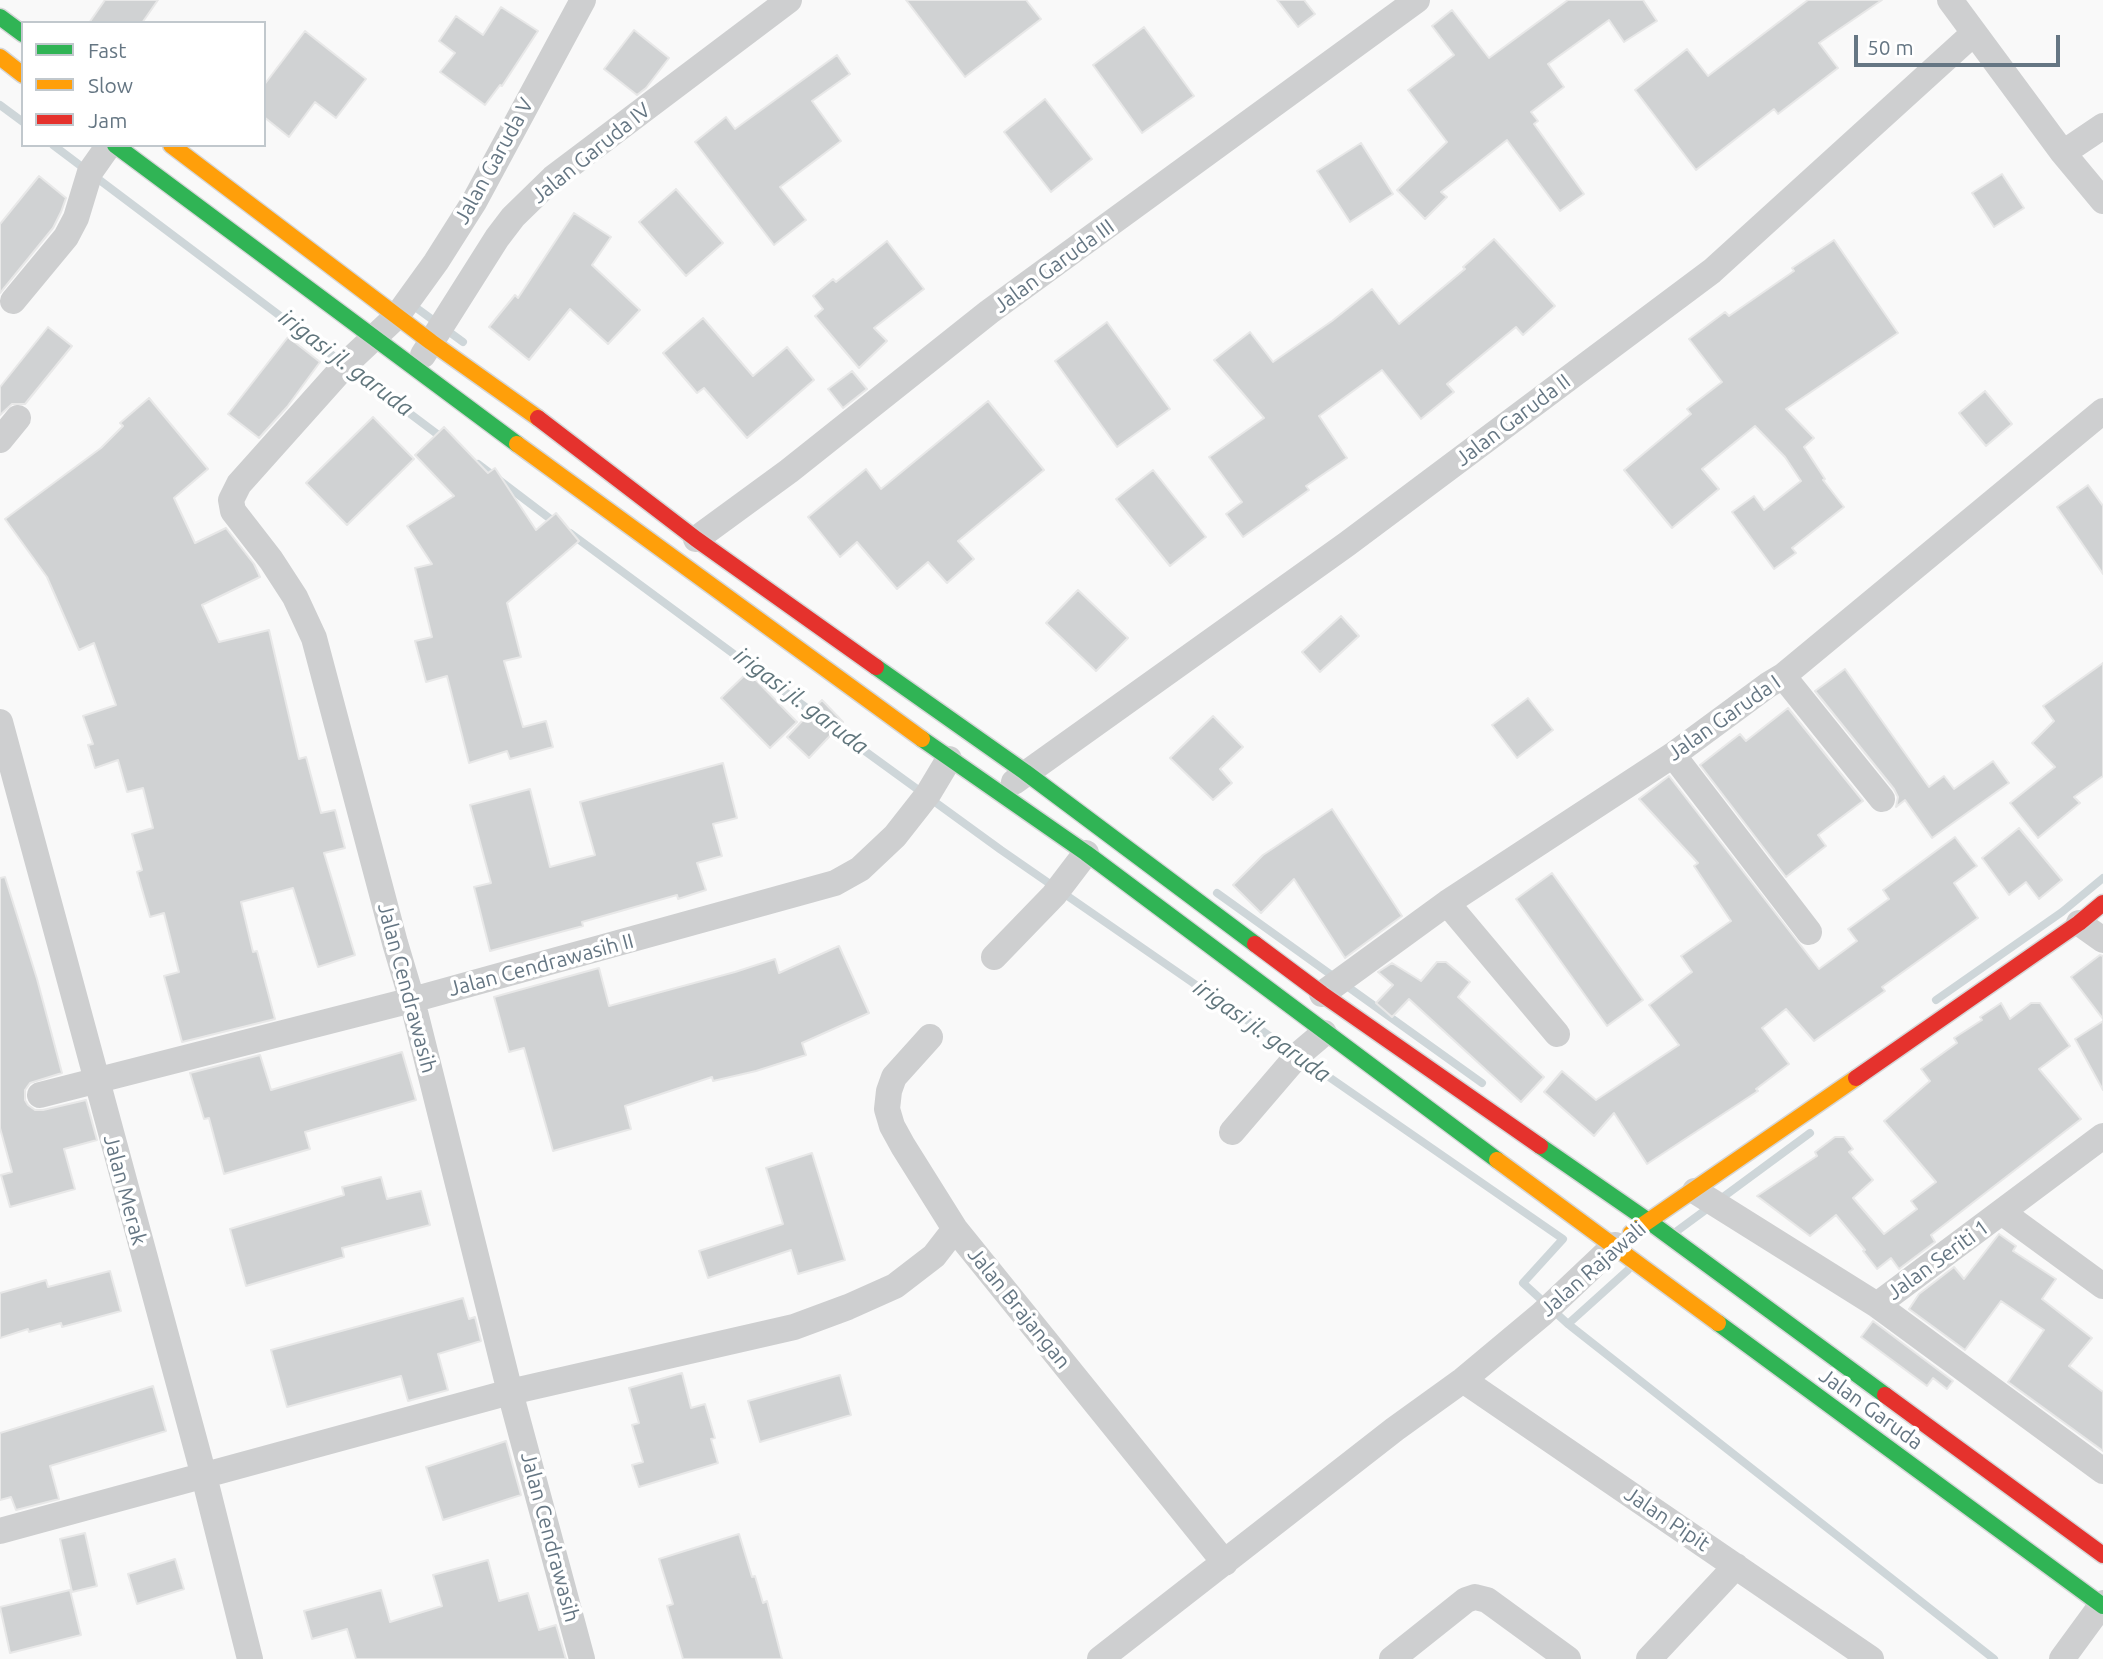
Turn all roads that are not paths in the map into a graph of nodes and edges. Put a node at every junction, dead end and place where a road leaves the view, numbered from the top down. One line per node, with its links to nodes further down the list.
1 (789, 0): 19 (street, Jalan Garuda IV)
2 (1417, 0): 26 (street, Jalan Garuda III)
3 (1950, 0): 7 (street)
4 (575, 3): 17 (street, Jalan Garuda V)
5 (0, 17): 6 (main road)
6 (21, 33)
7 (1974, 33): 14 (street); 31 (street, Jalan Garuda II)
8 (0, 58): 9 (main road)
9 (21, 74)
10 (2103, 126): 14 (street)
11 (108, 147): 16 (street)
12 (118, 147): 18 (main road)
13 (174, 147): 17 (main road)
14 (2063, 153): 15 (street)
15 (2103, 201)
16 (13, 301)
17 (397, 316): 18 (street, Jalan Garuda V); 19 (main road)
18 (375, 338): 20 (street, Jalan Garuda V); 21 (main road)
19 (431, 342): 21 (street, Jalan Garuda IV); 25 (main road)
20 (345, 367): 42 (street, Jalan Cendrawasih)
21 (414, 368): 25 (main road)
22 (2103, 411): 27 (street, Jalan Garuda I)
23 (18, 418): 24 (street)
24 (0, 440)
25 (544, 444): 26 (main road, Jalan Garuda); 30 (main road, Jalan Garuda)
26 (696, 539): 31 (main road, Jalan Garuda)
27 (1783, 676): 29 (street, Jalan Garuda I); 33 (street)
28 (0, 722): 46 (street, Jalan Merak)
29 (1673, 755): 35 (street, Jalan Garuda I); 38 (street)
30 (949, 759): 32 (main road, Jalan Garuda); 42 (street, Jalan Cendrawasih II)
31 (1025, 772): 32 (street, Jalan Garuda II); 41 (main road, Jalan Garuda)
32 (1000, 794): 34 (main road, Jalan Garuda)
33 (1882, 799)
34 (1086, 853): 40 (street); 43 (main road, Jalan Garuda)
35 (1447, 903): 41 (street, Jalan Garuda I); 44 (street)
36 (2103, 903): 37 (main road, Jalan Rajawali)
37 (2079, 923): 39 (street); 50 (main road, Jalan Rajawali)
38 (1809, 932)
39 (2103, 940)
40 (994, 957)
41 (1322, 994): 52 (main road, Jalan Garuda)
42 (412, 1000): 46 (street, Jalan Cendrawasih II); 58 (street, Jalan Cendrawasih)
43 (1324, 1033): 48 (street); 54 (main road, Jalan Garuda)
44 (1557, 1034)
45 (930, 1037): 53 (street, Jalan Brajangan)
46 (96, 1082): 47 (street, Jalan Cendrawasih II); 60 (street, Jalan Merak)
47 (40, 1095)
48 (1232, 1132)
49 (2103, 1136): 51 (street, Jalan Seriti 1)
50 (1695, 1191): 52 (main road, Jalan Rajawali); 56 (street, Jalan Seriti 1)
51 (2003, 1213): 55 (street); 56 (street, Jalan Seriti 1)
52 (1647, 1220): 54 (main road, Jalan Rajawali); 62 (main road, Jalan Garuda)
53 (955, 1229): 58 (street); 63 (street, Jalan Brajangan)
54 (1615, 1245): 57 (street, Jalan Rajawali); 65 (main road, Jalan Garuda)
55 (2103, 1286)
56 (1877, 1305): 59 (street)
57 (1463, 1380): 63 (street, Jalan Rajawali); 64 (street, Jalan Pipit)
58 (510, 1392): 60 (street); 67 (street, Jalan Cendrawasih)
59 (2103, 1471)
60 (204, 1476): 61 (street); 66 (street, Jalan Merak)
61 (0, 1531)
62 (2103, 1555)
63 (1225, 1563): 68 (street, Jalan Rajawali)
64 (1736, 1566): 71 (street); 72 (street, Jalan Pipit)
65 (2103, 1605): 73 (street)
66 (250, 1659)
67 (582, 1659)
68 (1100, 1659)
69 (1392, 1659): 70 (street)
70 (1568, 1659)
71 (1649, 1659)
72 (1871, 1659)
73 (2062, 1659)

